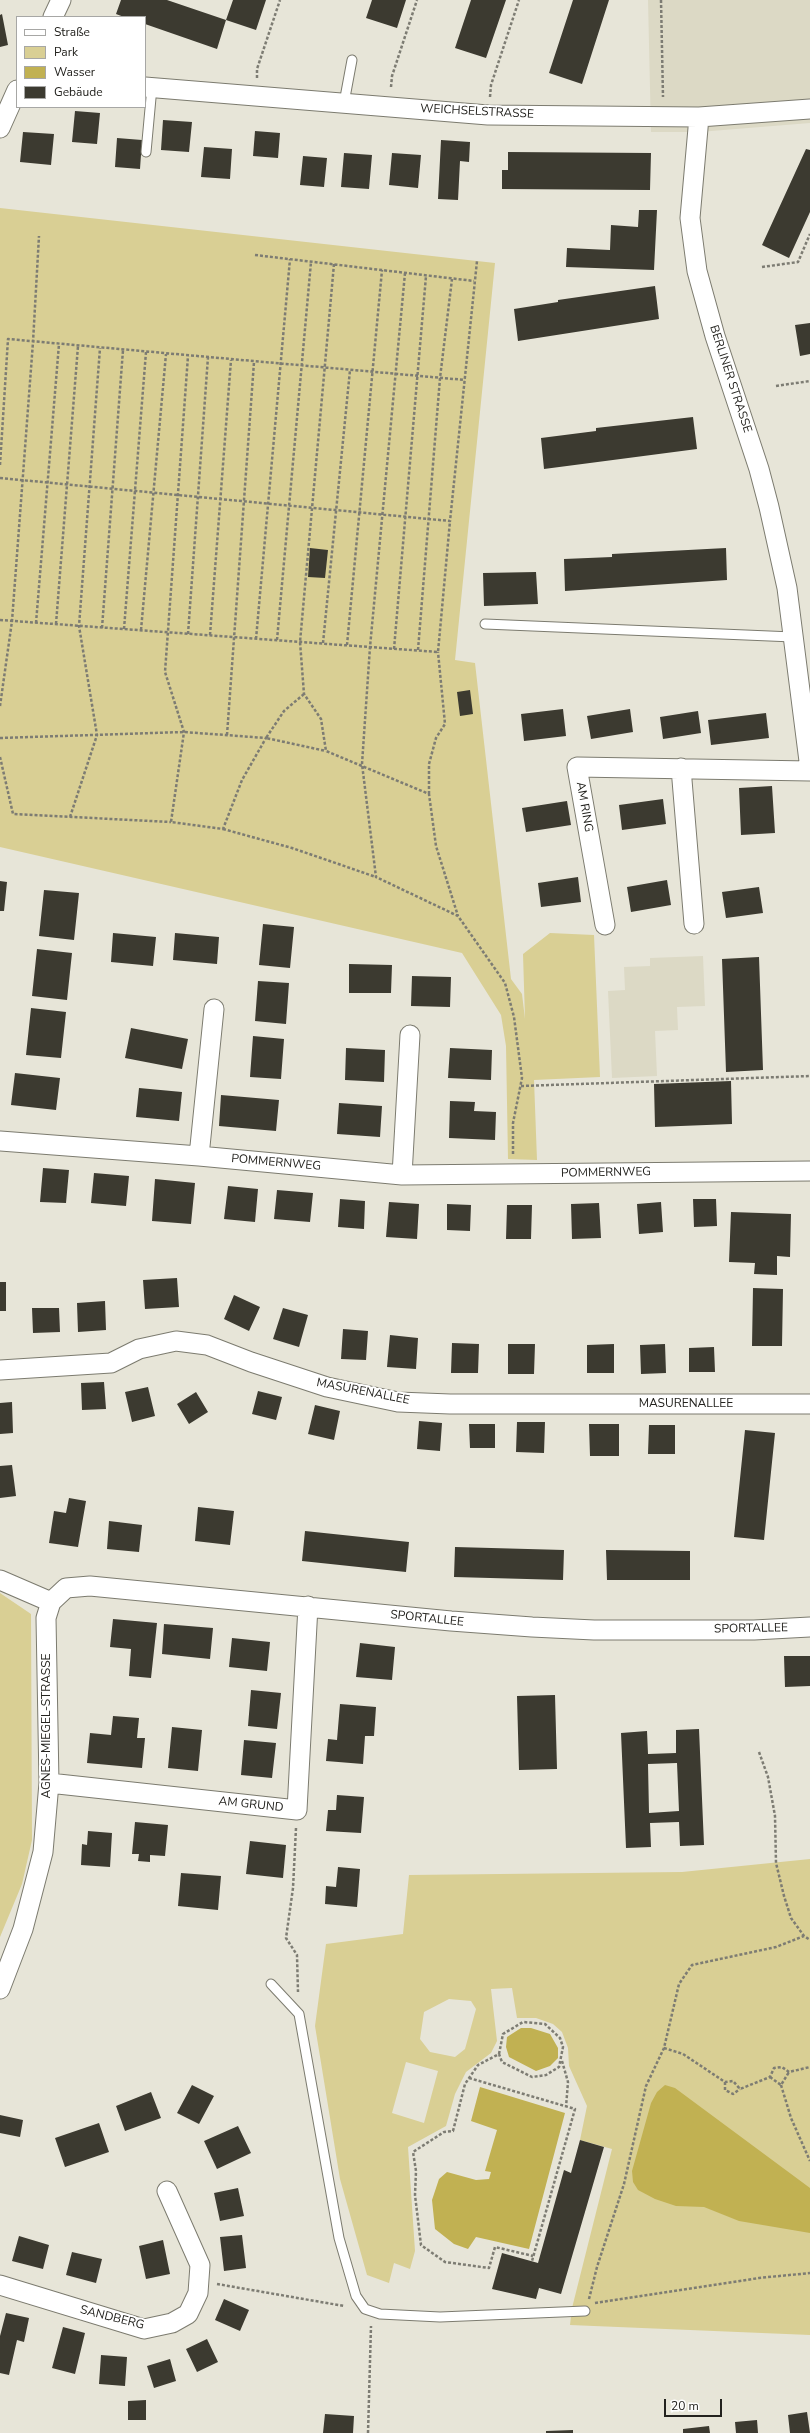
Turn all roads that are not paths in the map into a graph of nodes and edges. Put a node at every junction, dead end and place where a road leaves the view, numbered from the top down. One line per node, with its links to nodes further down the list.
1 (62, 0): 2 (street)
2 (54, 16)
3 (352, 60): 6 (lane)
4 (148, 87): 6 (street, WEICHSELSTRASSE); 10 (lane)
5 (16, 92): 9 (street)
6 (344, 103): 8 (street, WEICHSELSTRASSE)
7 (810, 109): 8 (street, WEICHSELSTRASSE)
8 (699, 117): 12 (street, BERLINER STRASSE)
9 (0, 128)
10 (146, 152)
11 (485, 624): 12 (lane)
12 (793, 637): 14 (street, BERLINER STRASSE)
13 (681, 768): 14 (street, AM RING); 15 (street); 16 (street, AM RING)
14 (810, 770)
15 (694, 924)
16 (605, 925)
17 (214, 1009): 20 (street)
18 (410, 1035): 22 (street)
19 (0, 1142): 20 (street, POMMERNWEG)
20 (198, 1156): 22 (street, POMMERNWEG)
21 (810, 1171): 22 (street, POMMERNWEG)
22 (402, 1175)
23 (0, 1370): 24 (street, MASURENALLEE)
24 (810, 1404)
25 (0, 1580): 26 (street)
26 (51, 1602): 27 (street, SPORTALLEE); 29 (street, AGNES-MIEGEL-STRASSE)
27 (308, 1606): 28 (street, SPORTALLEE); 29 (street, AM GRUND)
28 (810, 1627)
29 (49, 1783): 31 (street, AGNES-MIEGEL-STRASSE)
30 (271, 1984): 34 (lane)
31 (0, 1989)
32 (167, 2191): 33 (street, SANDBERG)
33 (0, 2285)
34 (585, 2311)

